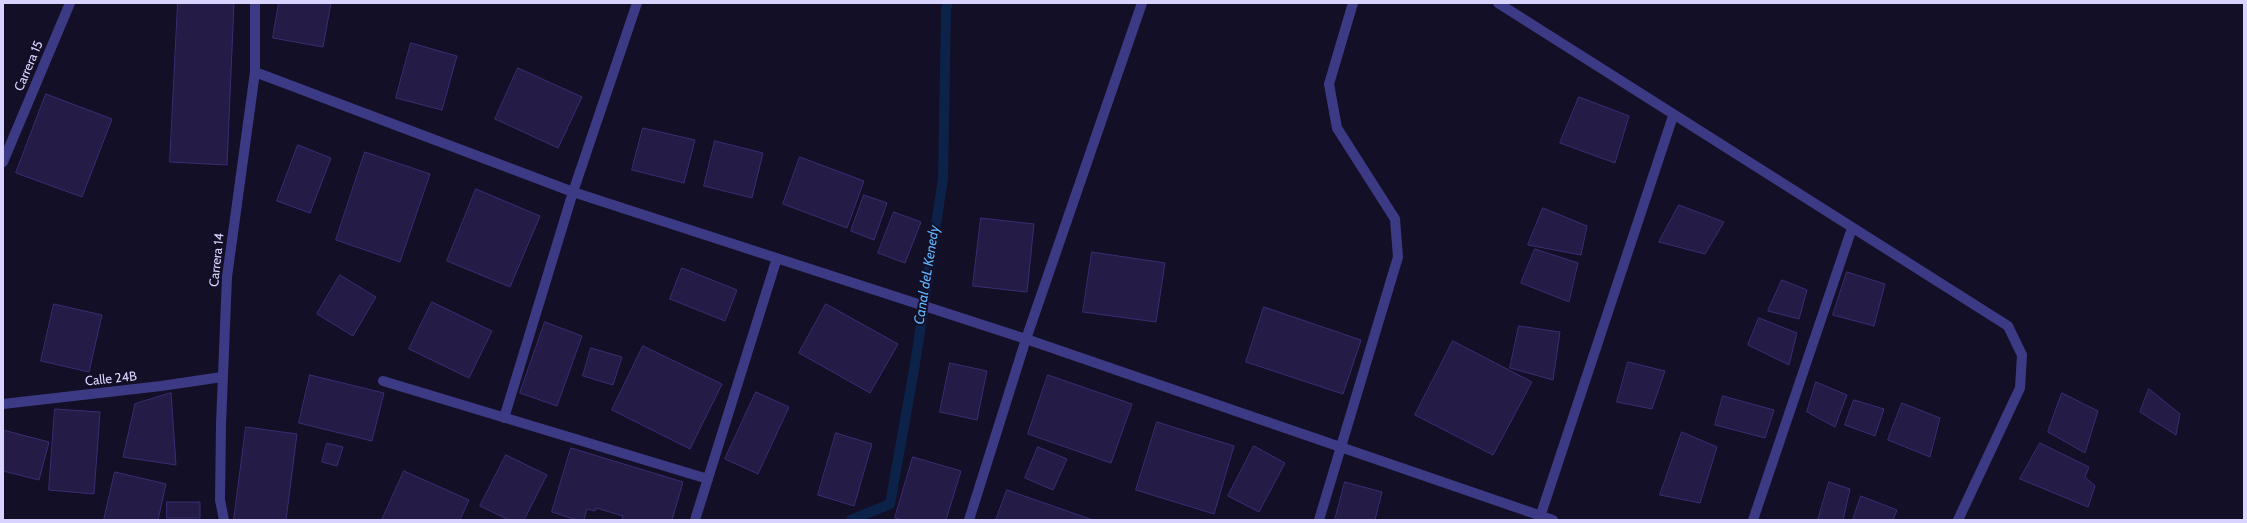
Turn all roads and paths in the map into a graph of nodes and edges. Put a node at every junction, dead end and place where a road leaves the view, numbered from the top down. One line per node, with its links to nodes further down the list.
1 (70, 3): 9 (street, Carrera 15)
2 (255, 3): 7 (street, Carrera 14)
3 (637, 3): 11 (street)
4 (1142, 3): 14 (street)
5 (1353, 3): 19 (street)
6 (1498, 3): 8 (street)
7 (255, 72): 11 (street); 15 (street, Carrera 14)
8 (1673, 116): 12 (street); 21 (street)
9 (7, 142): 10 (street, Carrera 15)
10 (3, 162)
11 (573, 192): 13 (street); 18 (street)
12 (1852, 228): 27 (street); 28 (street)
13 (776, 258): 14 (street); 20 (street)
14 (1026, 339): 19 (street); 24 (street)
15 (222, 377): 17 (street, Calle 24B); 22 (street, Carrera 14)
16 (383, 381): 18 (street)
17 (3, 404)
18 (504, 418): 20 (street)
19 (1342, 448): 21 (street); 25 (street)
20 (708, 479): 23 (street)
21 (1539, 518): 26 (street)
22 (224, 520)
23 (695, 520)
24 (969, 520)
25 (1319, 520)
26 (1553, 520)
27 (1753, 520)
28 (1958, 520)

